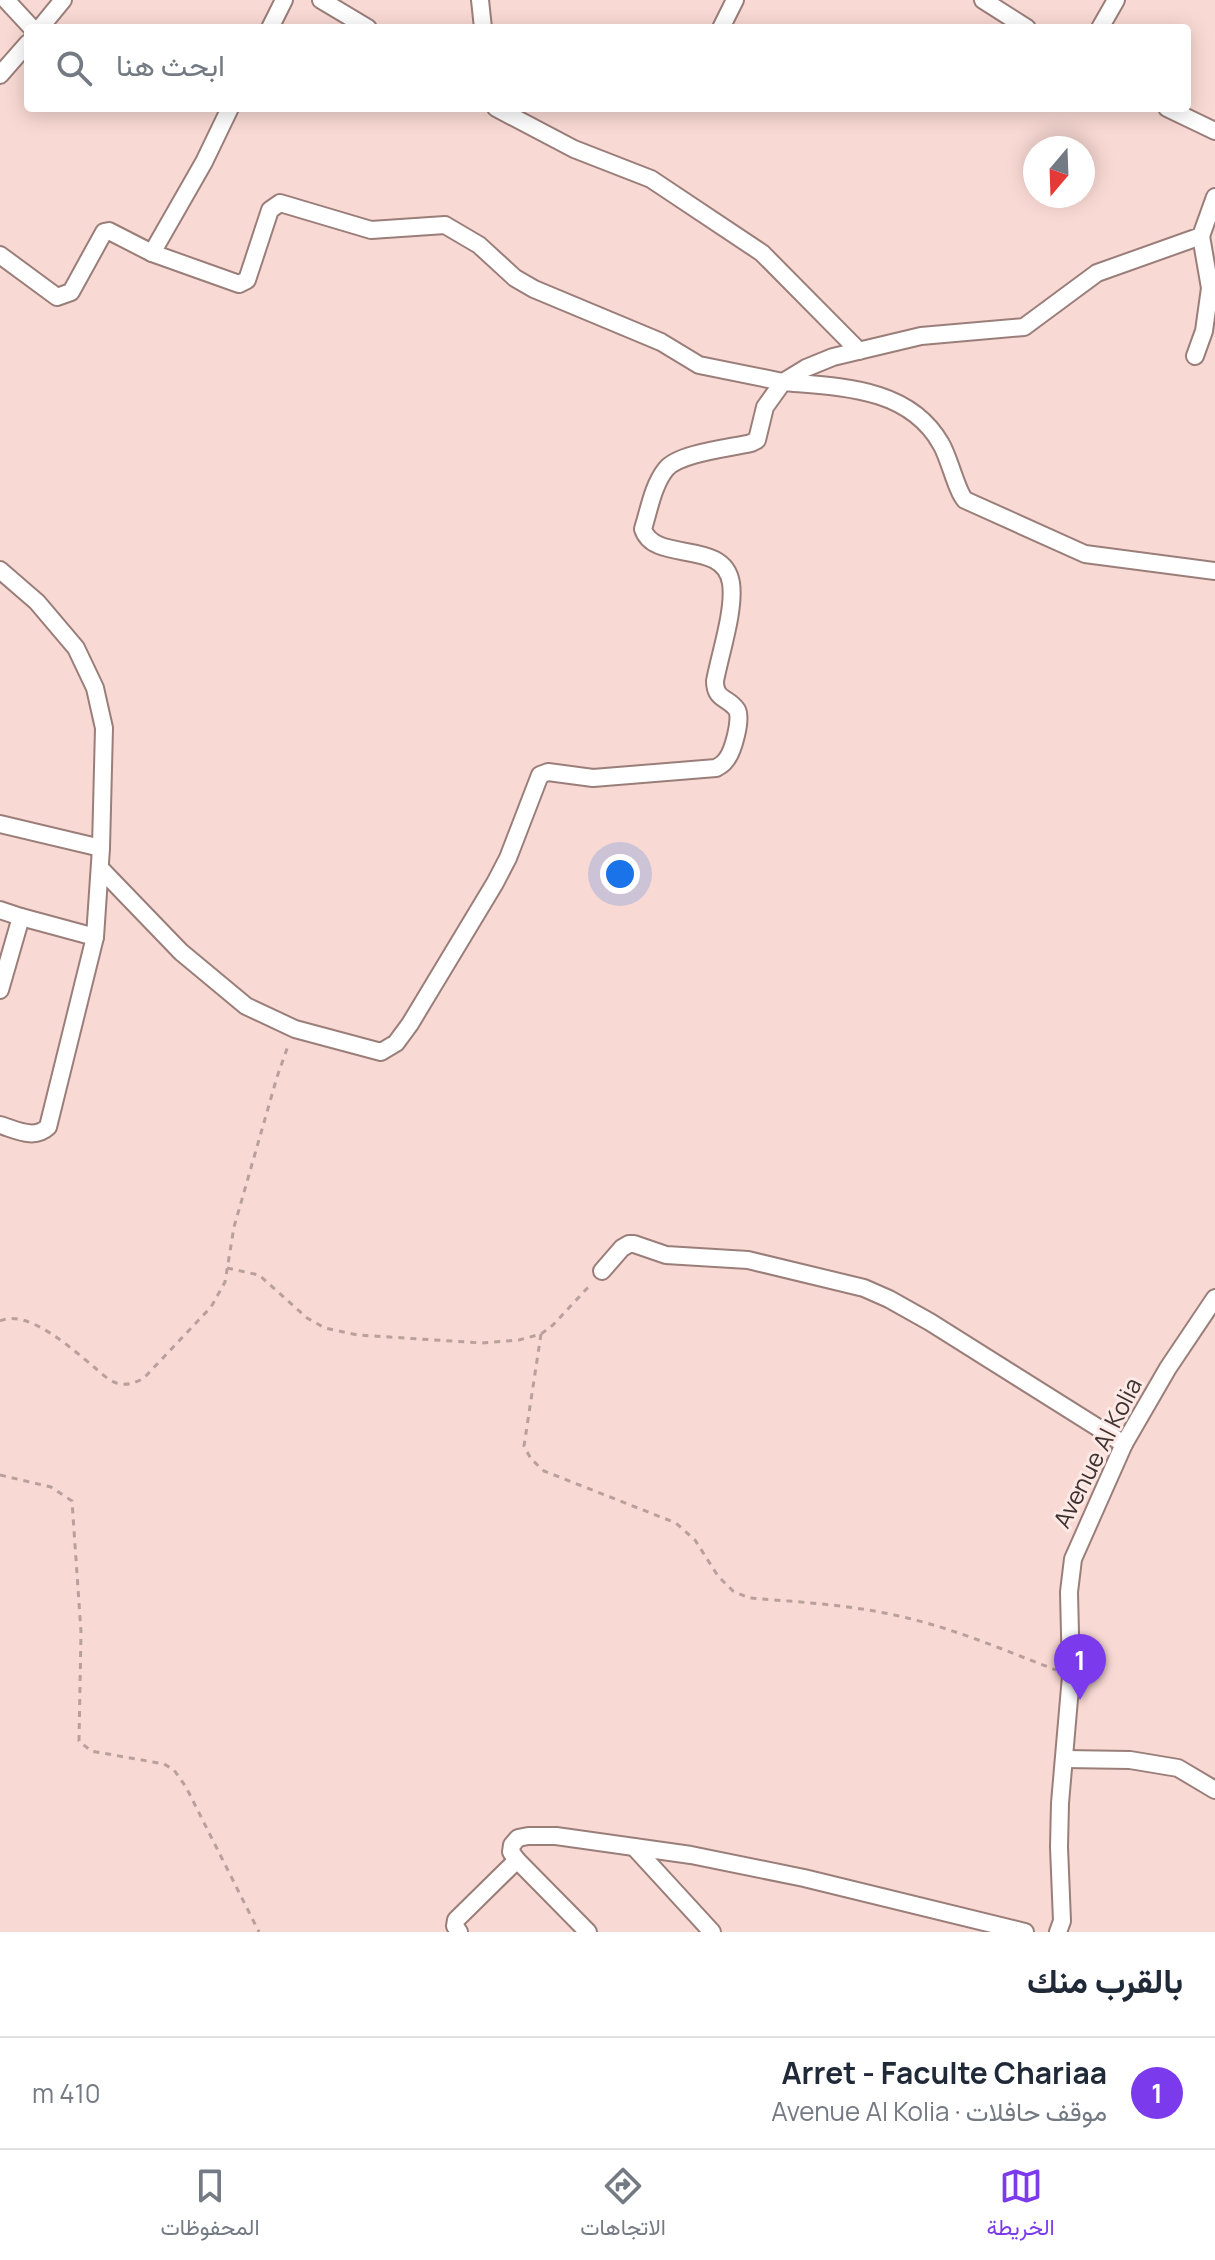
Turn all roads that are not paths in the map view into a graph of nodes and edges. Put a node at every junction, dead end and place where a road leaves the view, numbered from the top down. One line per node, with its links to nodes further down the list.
1 (6, 0): 9 (street)
2 (63, 0): 10 (street)
3 (284, 0): 11 (street)
4 (321, 0): 12 (street)
5 (480, 0): 13 (street)
6 (735, 0): 14 (street)
7 (983, 0): 15 (street)
8 (1116, 0): 16 (street)
9 (28, 24)
10 (43, 24)
11 (272, 24)
12 (361, 24)
13 (483, 24)
14 (723, 24)
15 (1021, 24)
16 (1102, 24)
17 (24, 48): 18 (street)
18 (0, 75)
19 (228, 112): 25 (street)
20 (505, 112): 27 (street)
21 (1175, 112): 22 (street)
22 (1215, 131)
23 (1215, 197): 24 (street)
24 (1201, 236): 27 (street); 28 (street)
25 (152, 253): 26 (street); 29 (street)
26 (0, 255)
27 (859, 351): 29 (street)
28 (1195, 356)
29 (783, 382): 31 (street); 34 (street)
30 (0, 570): 33 (street)
31 (1215, 571)
32 (0, 824): 33 (street)
33 (101, 848): 34 (street)
34 (100, 868): 37 (street)
35 (0, 910): 36 (street)
36 (21, 917): 37 (street); 38 (street)
37 (95, 937): 39 (street)
38 (0, 990)
39 (0, 1125)
40 (602, 1271): 42 (street)
41 (1215, 1298): 42 (street, Avenue Al Kolia)
42 (1124, 1444): 43 (street, Avenue Al Kolia)
43 (1065, 1759): 44 (street); 51 (street, Avenue Al Kolia)
44 (1215, 1790)
45 (634, 1847): 46 (street); 49 (street); 50 (street)
46 (517, 1860): 47 (street); 48 (street)
47 (459, 1932)
48 (588, 1932)
49 (712, 1932)
50 (1025, 1932)
51 (1058, 1932)

